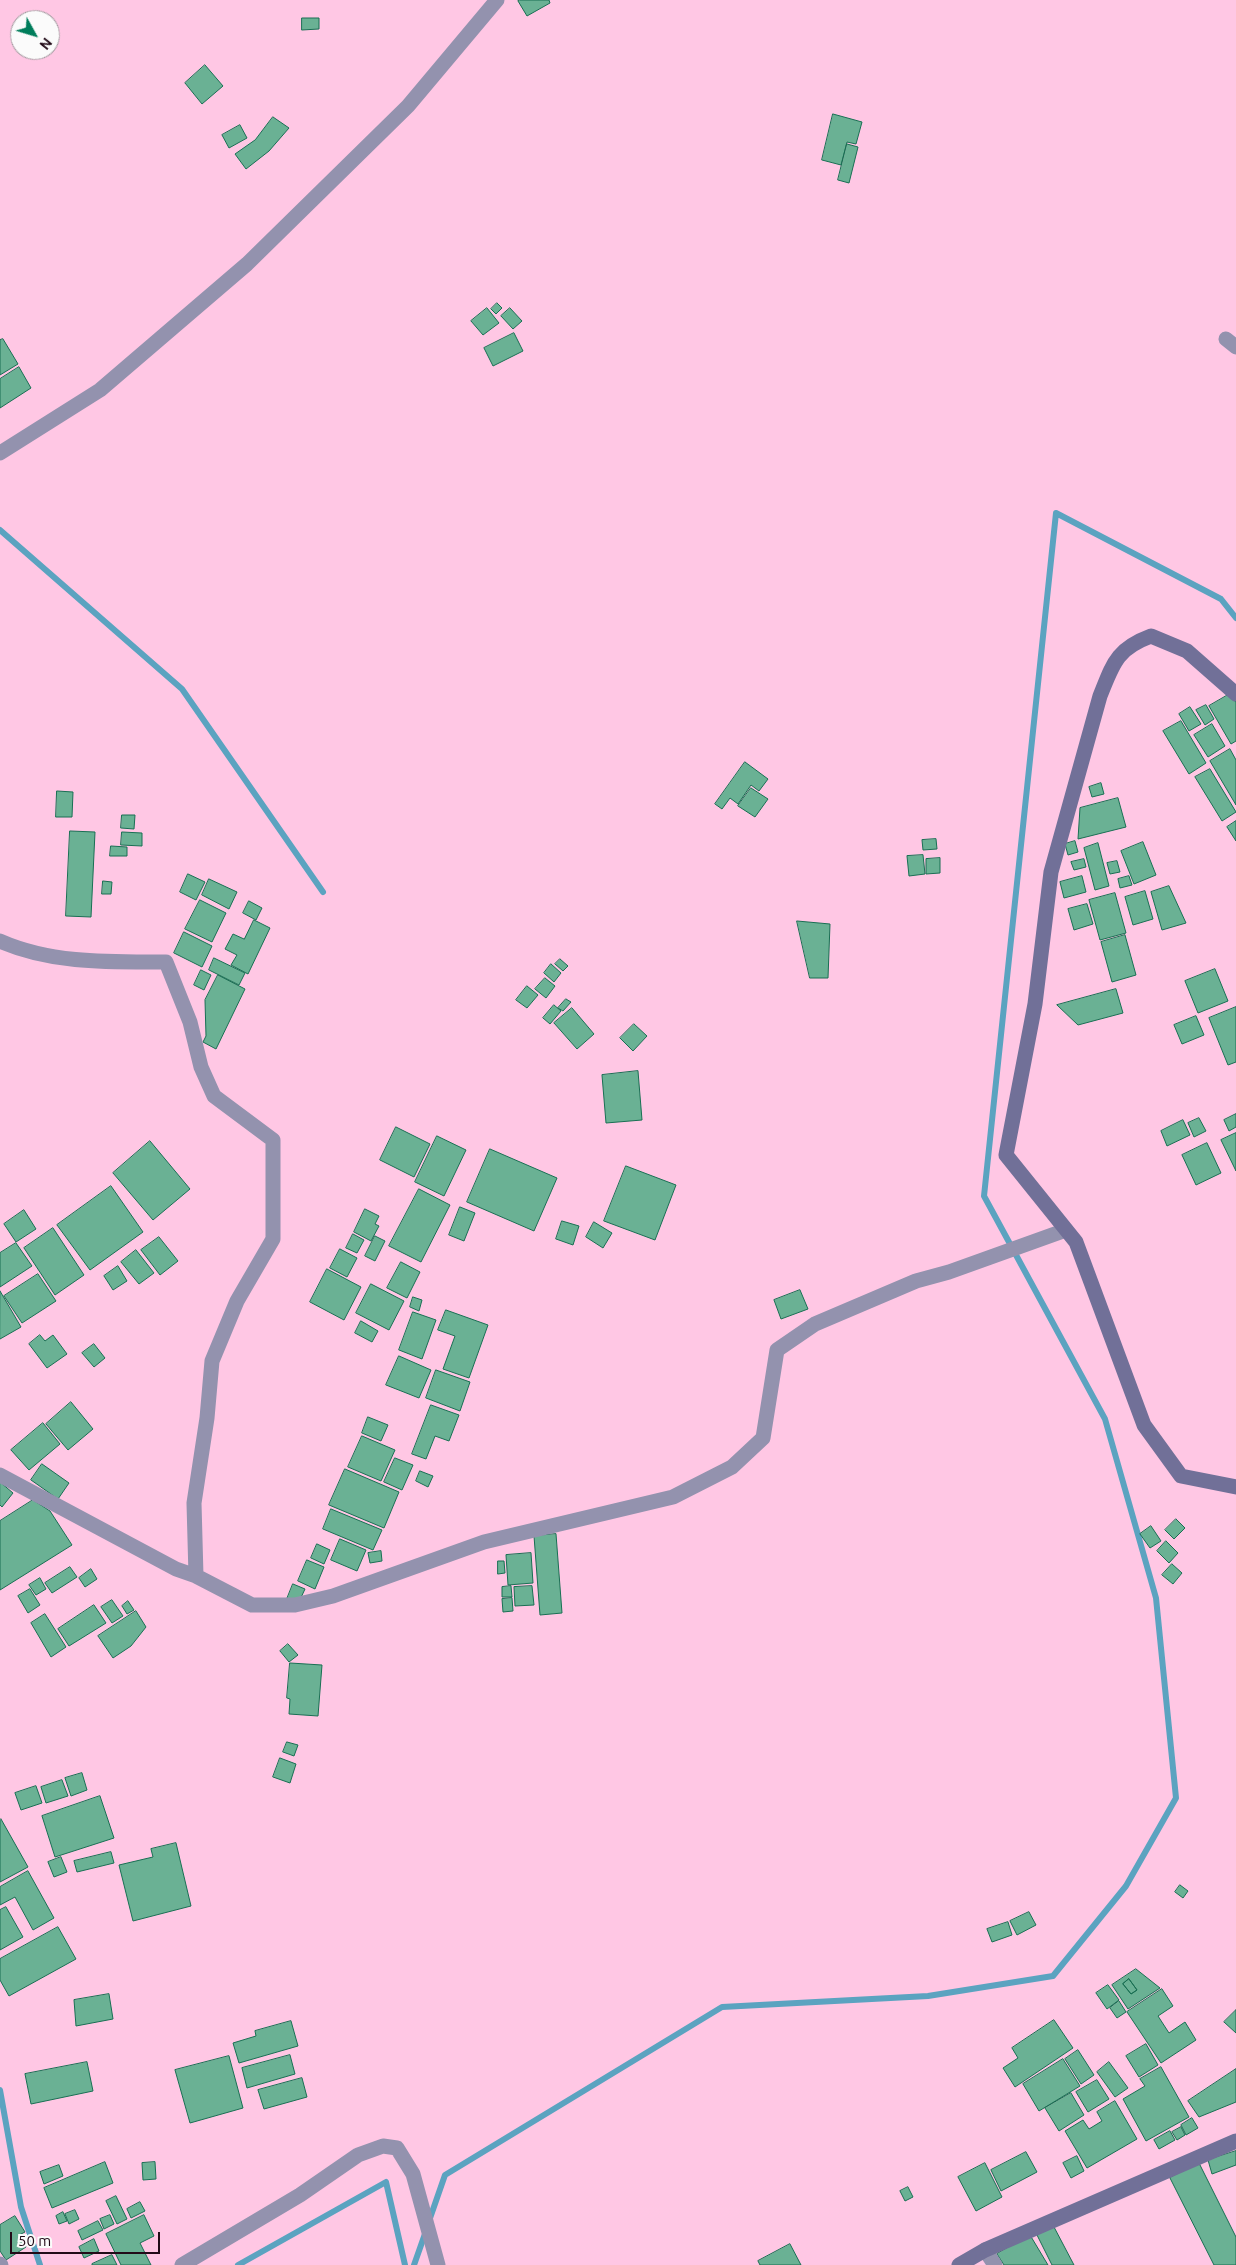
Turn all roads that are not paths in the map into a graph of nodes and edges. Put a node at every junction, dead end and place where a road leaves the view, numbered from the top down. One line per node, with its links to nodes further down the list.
1 (497, 0): 2 (street)
2 (0, 453)
3 (1236, 694): 5 (street)
4 (0, 941): 8 (street)
5 (1066, 1230): 7 (street); 8 (street)
6 (0, 1475): 8 (street)
7 (1236, 1486)
8 (196, 1576)
9 (1236, 2141): 10 (street)
10 (985, 2250): 13 (street); 14 (street)
11 (438, 2262): 12 (street)
12 (182, 2265)
13 (959, 2265)
14 (995, 2265)

